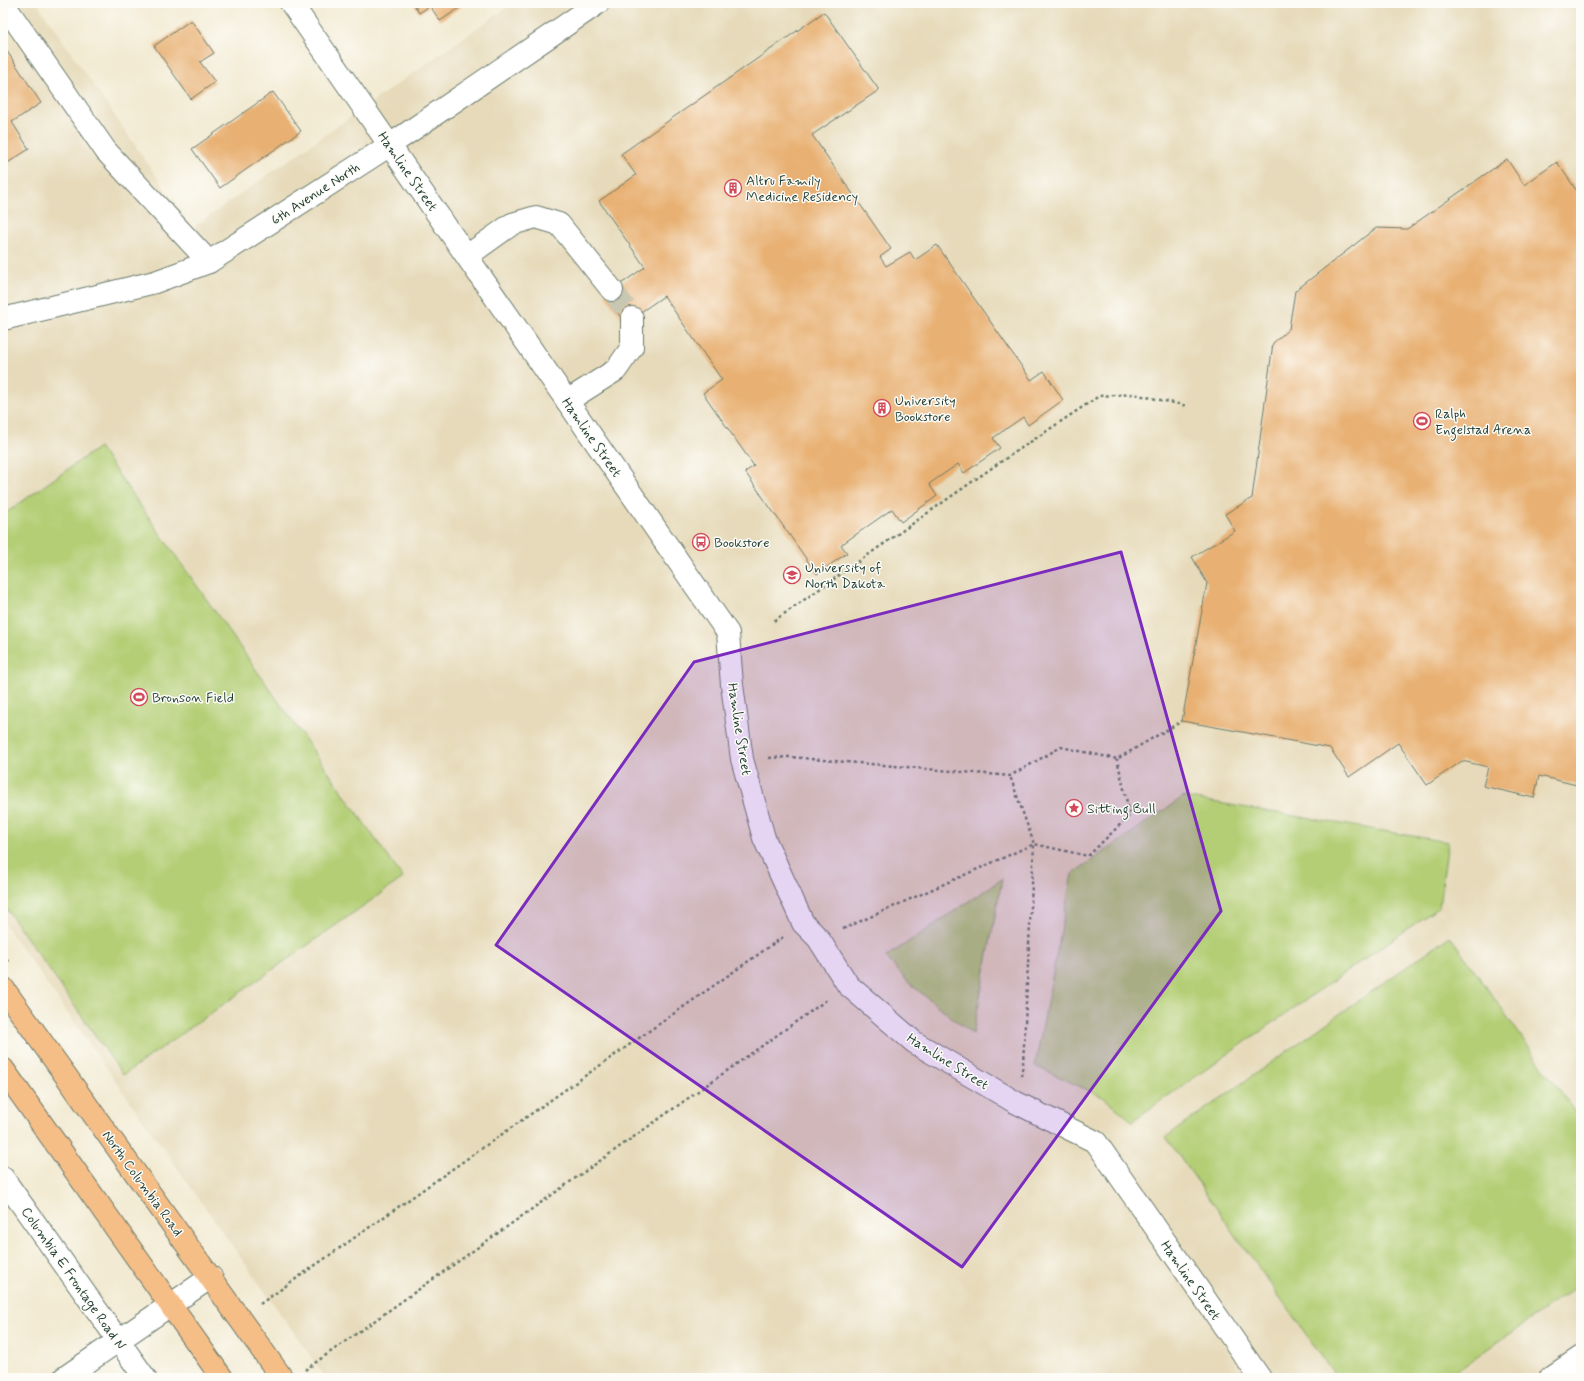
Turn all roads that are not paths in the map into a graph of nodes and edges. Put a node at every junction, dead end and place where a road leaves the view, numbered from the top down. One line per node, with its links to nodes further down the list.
1 (4, 3): 6 (street)
2 (291, 3): 4 (street, Hamline Street)
3 (598, 3): 4 (street, 6th Avenue North)
4 (390, 145): 5 (street, Hamline Street); 6 (street, 6th Avenue North)
5 (467, 256): 7 (street); 10 (street, Hamline Street)
6 (209, 262): 9 (street, 6th Avenue North)
7 (612, 290)
8 (632, 318): 10 (street)
9 (3, 319)
10 (567, 401): 22 (street, Hamline Street)
11 (3, 988): 14 (main road, North Columbia Road)
12 (3, 1070): 15 (main road)
13 (3, 1178): 16 (street, Columbia E Frontage Road N)
14 (210, 1277): 15 (street); 18 (main road, North Columbia Road)
15 (170, 1304): 16 (street); 21 (main road)
16 (119, 1341): 19 (street); 20 (street, Columbia E Frontage Road N)
17 (1581, 1357): 23 (street)
18 (292, 1375)
19 (64, 1378)
20 (145, 1378)
21 (222, 1378)
22 (1260, 1378)
23 (1550, 1378)

